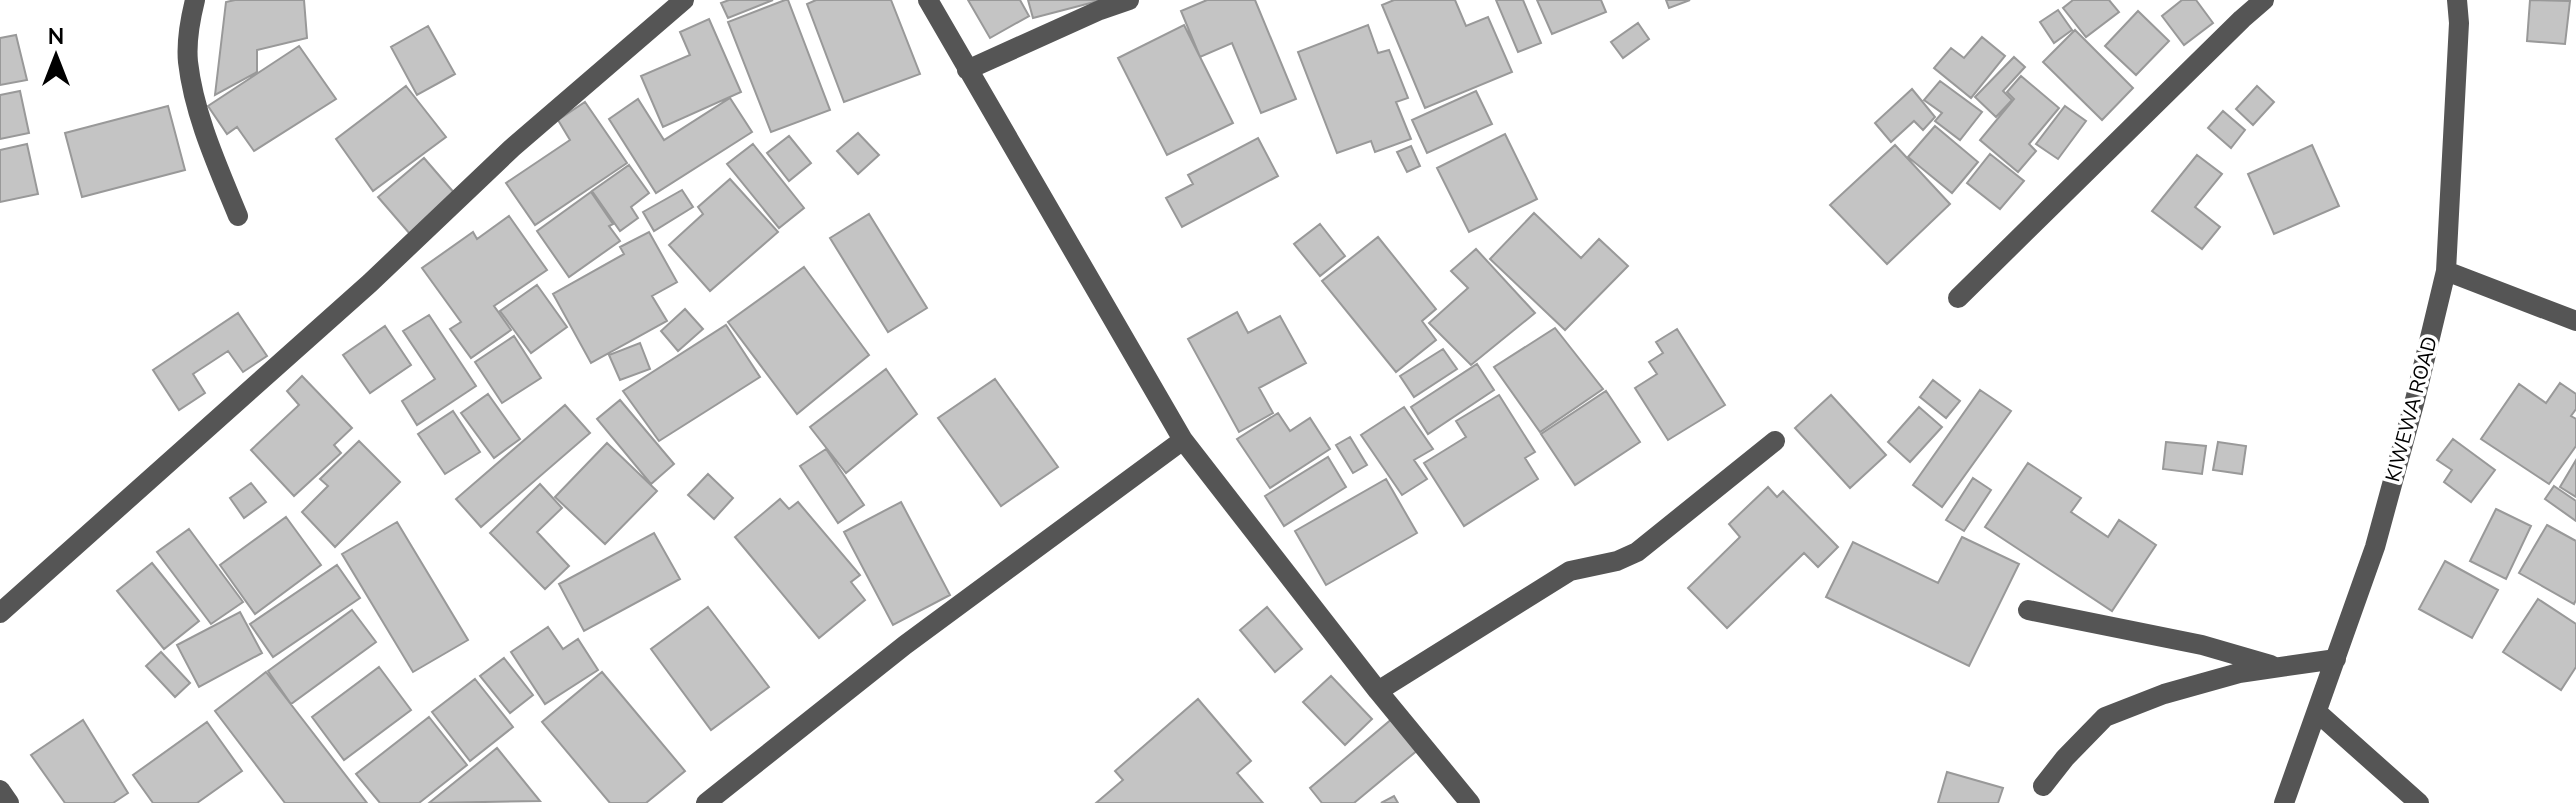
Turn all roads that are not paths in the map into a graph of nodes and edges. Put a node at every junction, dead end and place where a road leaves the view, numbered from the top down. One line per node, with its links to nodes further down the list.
1 (195, 0): 8 (street)
2 (684, 0): 15 (street)
3 (928, 0): 7 (street)
4 (1129, 0): 7 (street)
5 (2264, 0): 10 (street)
6 (2457, 0): 9 (street, KIWEWA ROAD)
7 (967, 70): 12 (street)
8 (238, 216)
9 (2446, 271): 11 (street); 16 (street, KIWEWA ROAD)
10 (1958, 298)
11 (2576, 321)
12 (1183, 440): 18 (street); 23 (street)
13 (1775, 441): 18 (street)
14 (2028, 610): 17 (street)
15 (0, 613)
16 (2336, 659): 17 (street); 19 (street, KIWEWA ROAD)
17 (2278, 667): 20 (street)
18 (1378, 691): 24 (street)
19 (2318, 713): 25 (street, KIWEWA ROAD); 26 (street)
20 (2043, 786)
21 (0, 790): 22 (street)
22 (9, 803)
23 (706, 803)
24 (1470, 803)
25 (2284, 803)
26 (2419, 803)

